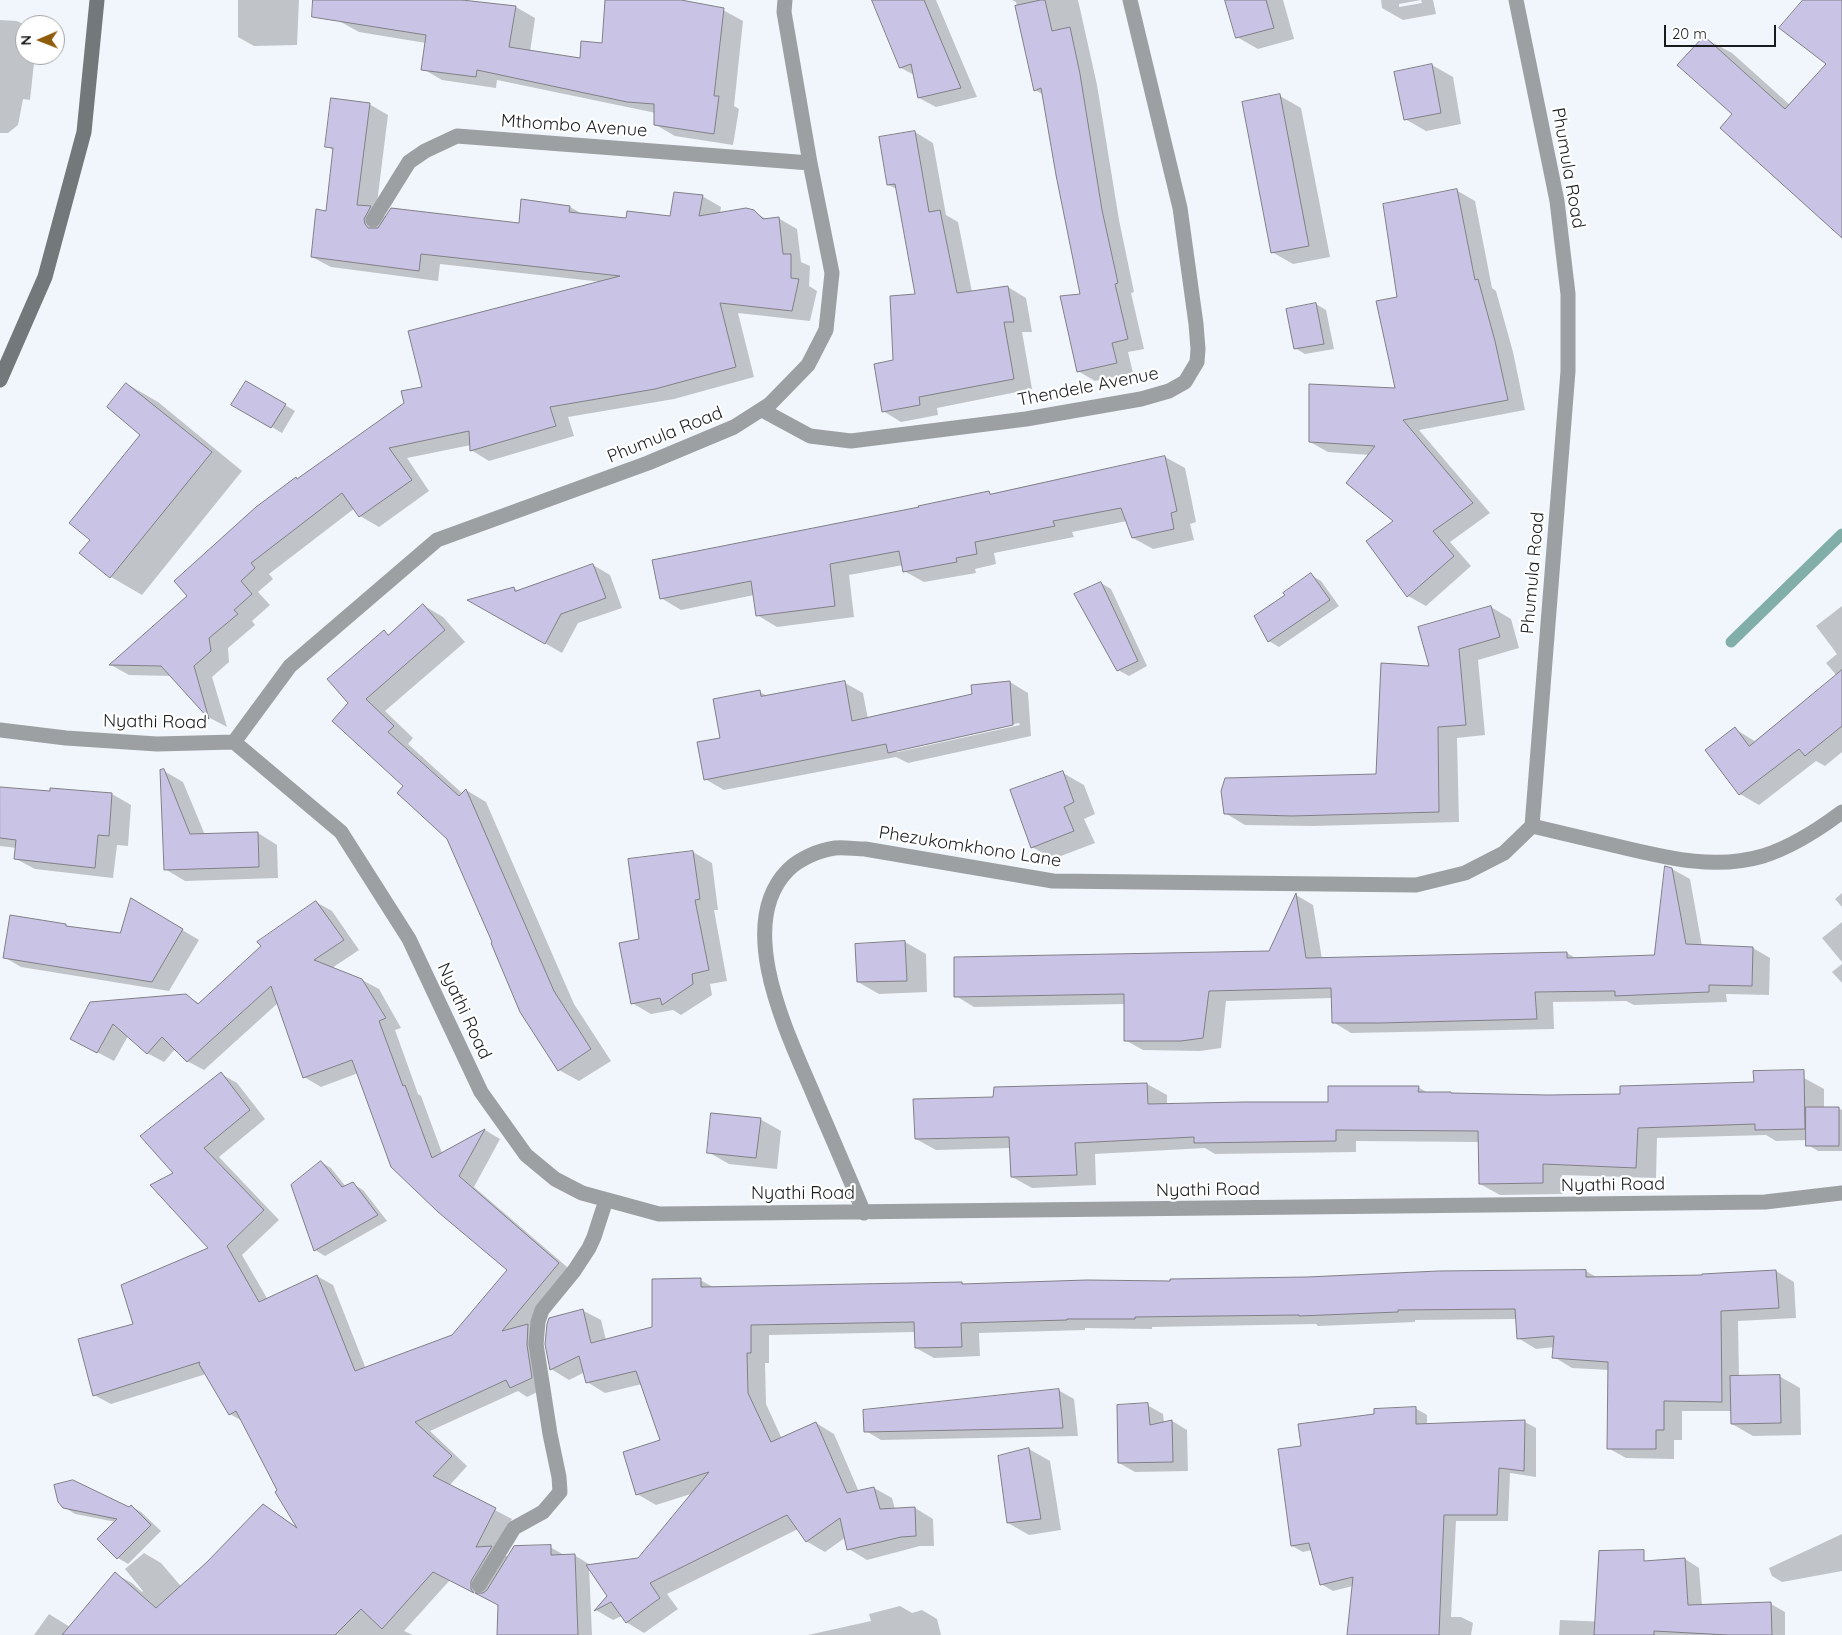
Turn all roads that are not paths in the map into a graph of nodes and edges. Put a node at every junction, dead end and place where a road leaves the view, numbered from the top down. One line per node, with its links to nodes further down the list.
1 (97, 0): 7 (street)
2 (785, 0): 5 (street, Phumula Road)
3 (1130, 0): 8 (street, Thendele Avenue)
4 (1516, 0): 12 (street, Phumula Road)
5 (810, 163): 6 (street, Mthombo Avenue); 8 (street, Phumula Road)
6 (373, 220)
7 (0, 380)
8 (762, 410): 10 (street, Phumula Road)
9 (0, 730): 10 (street, Nyathi Road)
10 (234, 742): 14 (street, Nyathi Road)
11 (1842, 812): 12 (street)
12 (1532, 826): 15 (street, Phezukomkhono Lane)
13 (1842, 1193): 15 (street, Nyathi Road)
14 (606, 1200): 15 (street, Nyathi Road); 16 (street)
15 (864, 1212)
16 (479, 1585)

